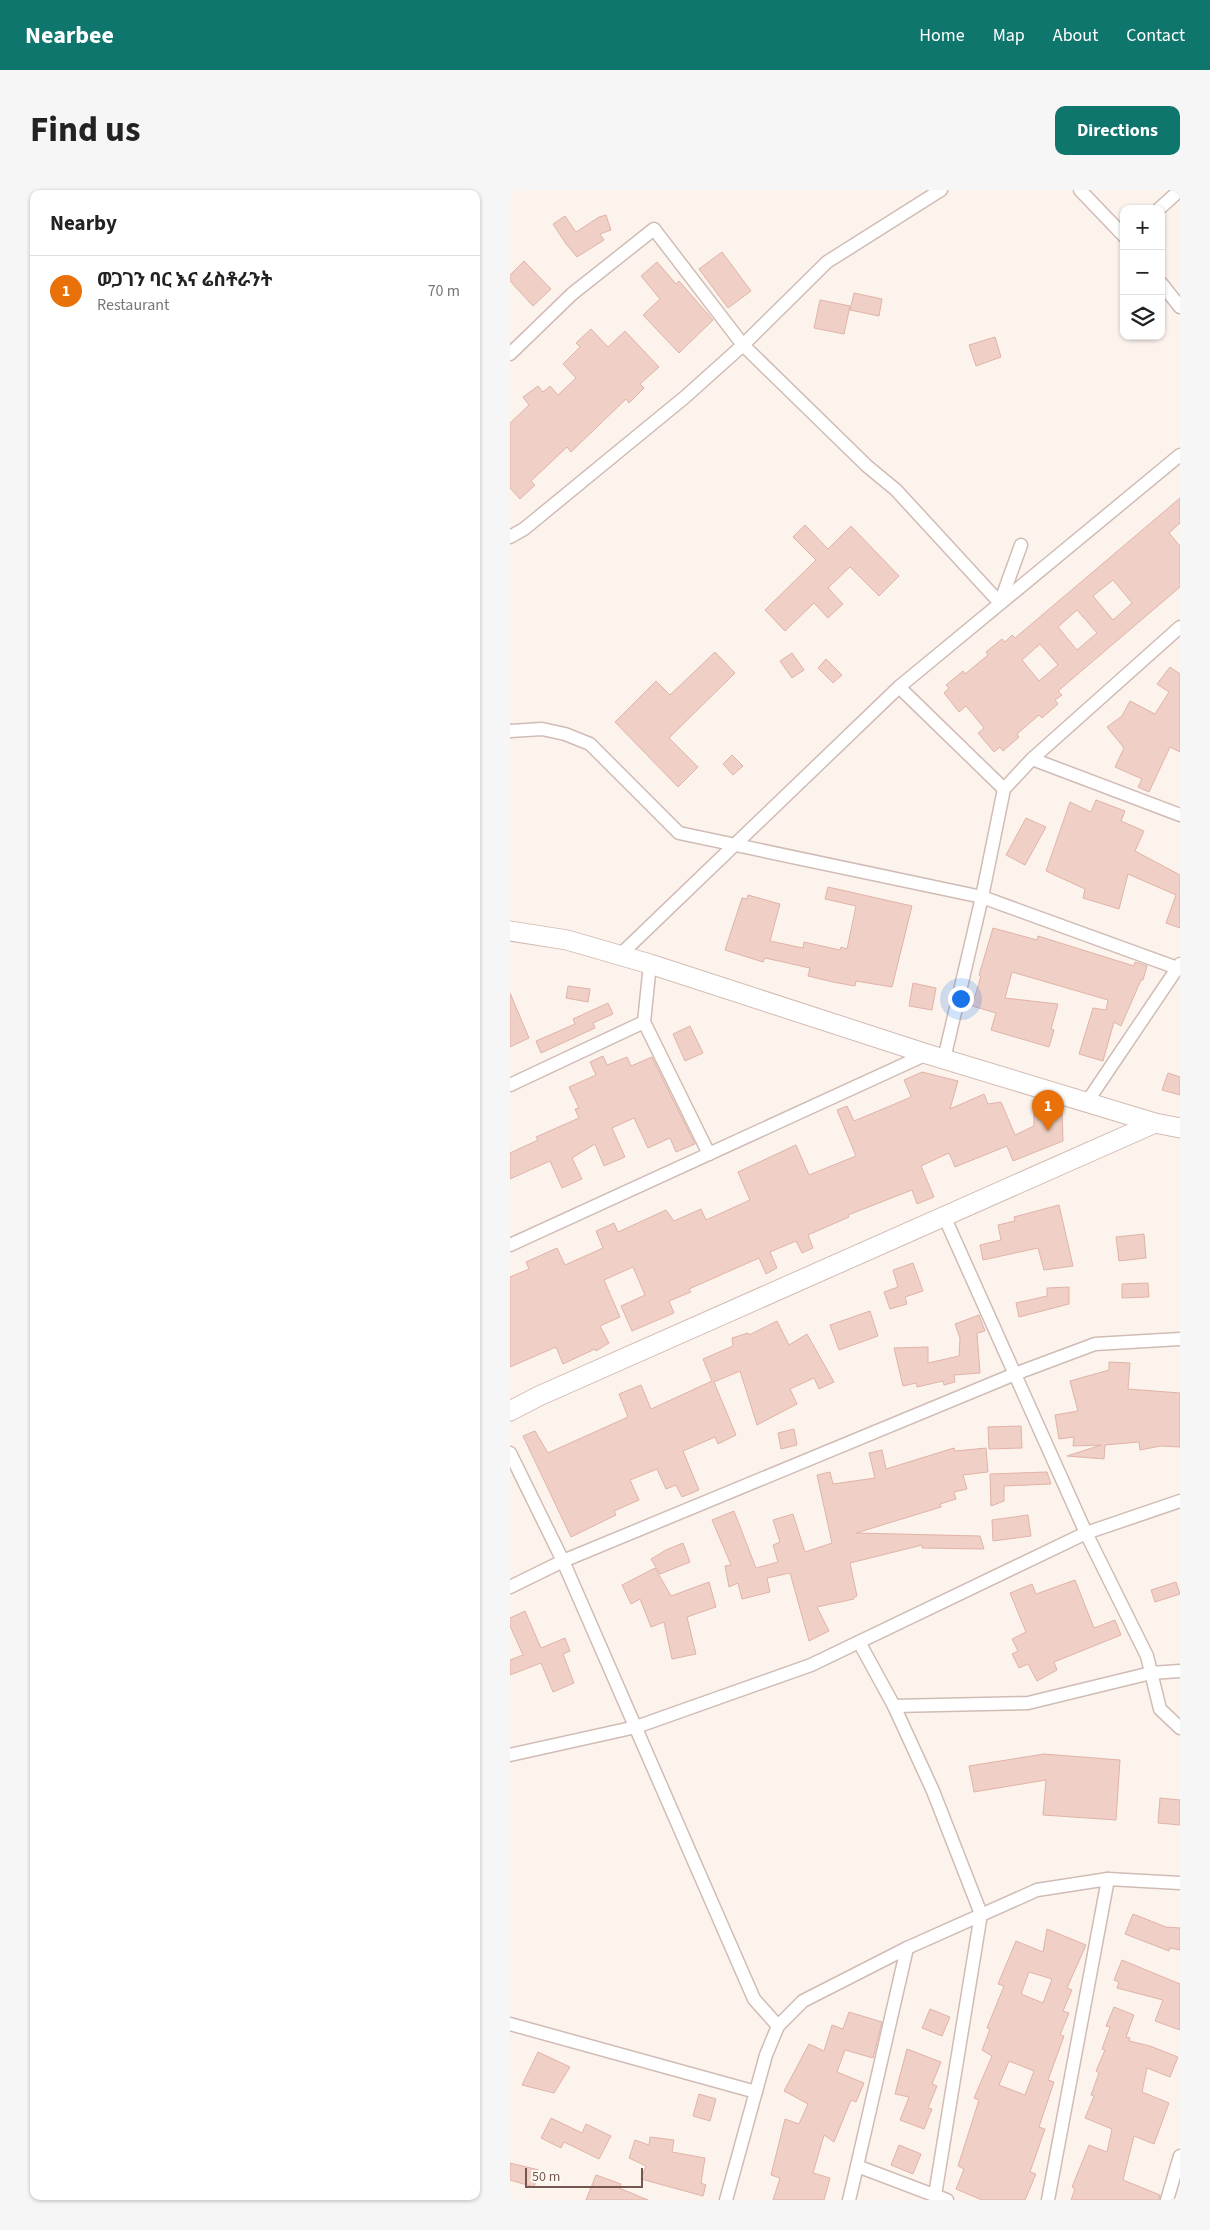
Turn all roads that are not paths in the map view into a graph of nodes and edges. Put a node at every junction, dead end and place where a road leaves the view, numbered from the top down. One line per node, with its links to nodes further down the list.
1 (941, 190): 8 (street)
2 (1080, 190): 5 (street)
3 (1180, 190): 4 (street)
4 (1163, 205)
5 (1120, 232)
6 (1165, 288): 7 (street)
7 (1180, 307)
8 (743, 345): 9 (street); 11 (street); 12 (street)
9 (510, 354)
10 (1180, 455): 14 (street)
11 (510, 537)
12 (1021, 545)
13 (1180, 627): 16 (street)
14 (898, 687): 17 (street); 19 (street)
15 (510, 732): 19 (street)
16 (1032, 759): 17 (street); 18 (street)
17 (1004, 789): 20 (street)
18 (1180, 815)
19 (734, 846): 20 (street); 22 (street)
20 (982, 897): 24 (street); 26 (street)
21 (510, 931): 22 (street)
22 (620, 955): 23 (street)
23 (650, 964): 25 (street); 26 (street)
24 (1179, 967): 28 (street)
25 (644, 1022): 27 (street); 31 (street)
26 (936, 1057): 28 (street); 31 (street)
27 (510, 1086)
28 (1087, 1102): 29 (street)
29 (1154, 1123): 30 (street); 32 (street)
30 (1180, 1128)
31 (709, 1154): 33 (street)
32 (944, 1216): 35 (street); 36 (street)
33 (510, 1246)
34 (1180, 1339): 35 (street)
35 (1015, 1374): 39 (street); 40 (street)
36 (510, 1411)
37 (510, 1452): 40 (street)
38 (1180, 1500): 39 (street)
39 (1086, 1533): 42 (street); 44 (street)
40 (563, 1561): 41 (street); 46 (street)
41 (510, 1587)
42 (859, 1642): 45 (street); 46 (street)
43 (1180, 1671): 44 (street)
44 (1151, 1672): 45 (street); 47 (street)
45 (894, 1706): 51 (street)
46 (636, 1727): 48 (street); 54 (street)
47 (1180, 1728)
48 (510, 1756)
49 (1108, 1879): 50 (street); 51 (street); 61 (street)
50 (1180, 1883)
51 (981, 1914): 52 (street); 58 (street)
52 (907, 1948): 54 (street); 57 (street)
53 (510, 2024): 55 (street)
54 (778, 2026): 55 (street)
55 (756, 2092): 59 (street)
56 (1180, 2156): 62 (street)
57 (858, 2166): 58 (street); 60 (street)
58 (941, 2198)
59 (726, 2200)
60 (849, 2200)
61 (1048, 2200)
62 (1167, 2200)

